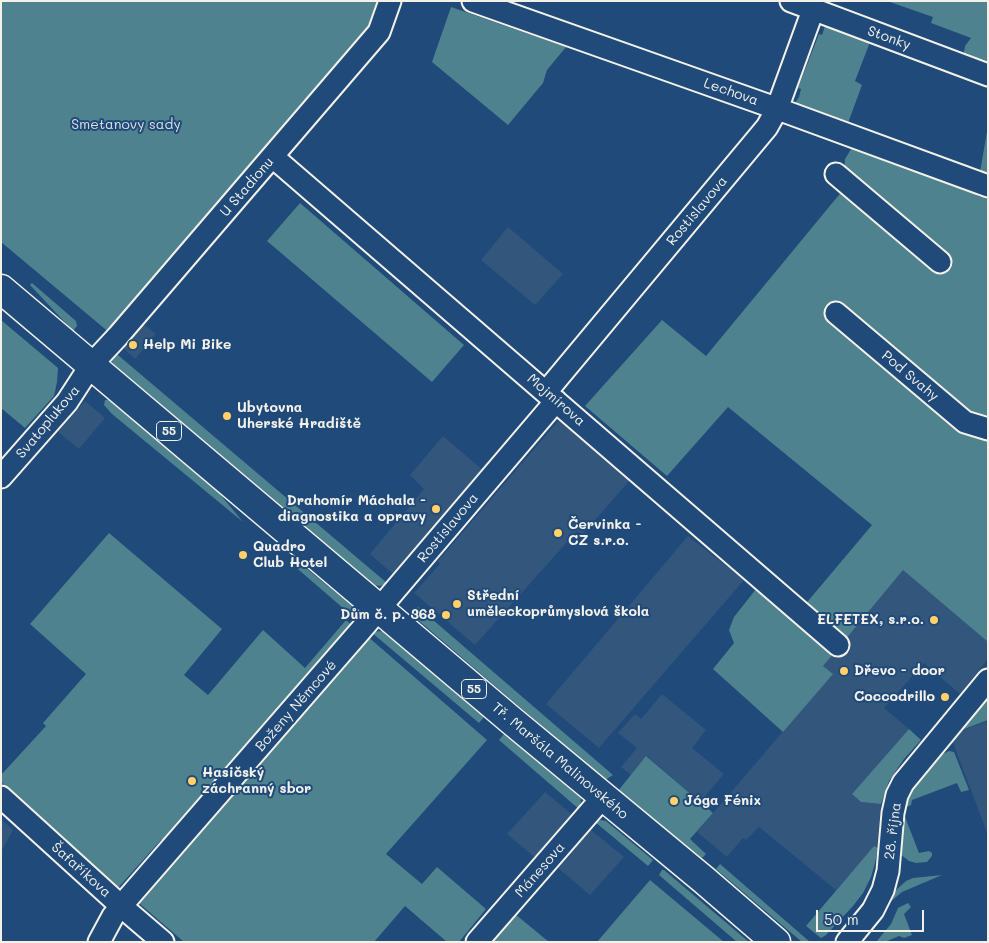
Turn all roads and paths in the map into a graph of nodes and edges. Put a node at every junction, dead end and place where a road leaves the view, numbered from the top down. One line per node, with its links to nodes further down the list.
1 (390, 1): 7 (street, U Stadionu)
2 (472, 1): 6 (street, Lechova)
3 (791, 1): 4 (street, Stonky)
4 (813, 10): 5 (street, Stonky); 6 (street, Rostislavova)
5 (988, 75)
6 (777, 109): 9 (street, Lechova); 14 (street, Rostislavova)
7 (273, 157): 13 (street, U Stadionu); 14 (street, Mojmírova)
8 (836, 174): 10 (street)
9 (988, 186)
10 (940, 262)
11 (1, 289): 13 (main road, Tř. Maršála Malinovského / 55)
12 (836, 314): 15 (street, Pod Svahy)
13 (91, 365): 16 (street, Svatoplukova); 17 (main road, Tř. Maršála Malinovského / 55)
14 (551, 396): 17 (street, Rostislavova); 18 (street, Mojmírova)
15 (988, 429)
16 (1, 477)
17 (379, 609): 21 (main road, Tř. Maršála Malinovského / 55); 22 (street, Boženy Němcové)
18 (838, 644)
19 (988, 680): 27 (street, 28. října)
20 (1, 797): 22 (street, Šafaříkova)
21 (603, 798): 25 (street, Mánesova); 26 (main road, Tř. Maršála Malinovského / 55)
22 (121, 906): 23 (street, Boženy Němcové); 24 (street, Šafaříkova)
23 (99, 942)
24 (163, 942)
25 (477, 942)
26 (776, 942)
27 (847, 942)

